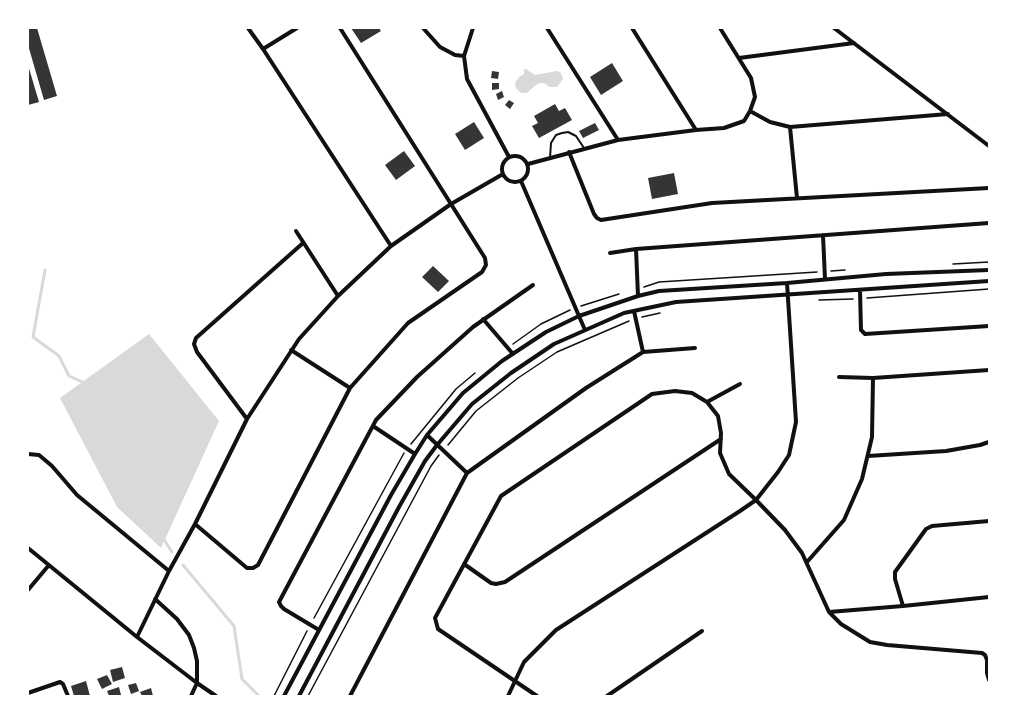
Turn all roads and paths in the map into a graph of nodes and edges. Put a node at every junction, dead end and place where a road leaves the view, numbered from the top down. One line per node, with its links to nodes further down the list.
1 (248, 28): 11 (street)
2 (297, 28): 11 (street)
3 (340, 28): 29 (street)
4 (424, 28): 12 (street)
5 (473, 28): 12 (street)
6 (547, 28): 18 (street)
7 (632, 28): 17 (street)
8 (720, 28): 13 (street)
9 (834, 28): 10 (street)
10 (854, 43): 13 (street); 15 (street)
11 (263, 50): 34 (street)
12 (464, 56): 22 (street)
13 (739, 58): 14 (street)
14 (750, 111): 16 (street); 17 (street)
15 (948, 114): 16 (street); 19 (street)
16 (790, 127): 28 (street)
17 (696, 130): 18 (street)
18 (618, 140): 20 (street)
19 (989, 146)
20 (584, 148): 21 (street); 23 (lane)
21 (569, 152): 23 (street); 28 (street)
22 (509, 157): 24 (street); 25 (street)
23 (550, 158): 24 (street)
24 (528, 164): 26 (street)
25 (503, 174): 26 (street); 29 (street)
26 (521, 181): 51 (street)
27 (989, 188): 28 (street)
28 (797, 198)
29 (451, 204): 34 (street); 64 (street)
30 (989, 223): 32 (street)
31 (296, 231): 33 (street)
32 (823, 235): 35 (street); 38 (street)
33 (303, 243): 45 (street); 66 (street)
34 (391, 246): 45 (street)
35 (636, 249): 36 (street); 46 (street)
36 (610, 253)
37 (989, 270): 38 (street)
38 (825, 279): 40 (street)
39 (989, 281): 43 (street)
40 (787, 283): 44 (street); 46 (street)
41 (533, 285): 53 (street)
42 (989, 289): 47 (path)
43 (860, 291): 44 (street); 47 (street)
44 (787, 294): 49 (street); 77 (street)
45 (338, 296): 57 (street)
46 (638, 296): 51 (street)
47 (860, 298): 48 (path); 54 (street)
48 (816, 300)
49 (634, 311): 52 (street); 55 (street)
50 (663, 312): 52 (path)
51 (578, 316): 55 (street); 59 (street)
52 (636, 319): 58 (street); 72 (path)
53 (483, 320): 59 (street); 67 (street)
54 (989, 326)
55 (585, 330): 71 (street)
56 (695, 348): 58 (street)
57 (291, 350): 64 (street); 66 (street)
58 (643, 352): 76 (street)
59 (513, 354): 68 (street)
60 (989, 370): 62 (street)
61 (839, 377): 62 (street)
62 (873, 378): 75 (street)
63 (740, 384): 65 (street)
64 (350, 388): 79 (street)
65 (707, 402): 69 (street); 82 (street)
66 (247, 420): 79 (street)
67 (372, 426): 74 (street); 90 (street)
68 (427, 435): 71 (street); 74 (street)
69 (721, 438): 77 (street); 82 (street)
70 (989, 442): 75 (street)
71 (437, 445): 72 (street); 101 (street)
72 (443, 450): 76 (street); 102 (path)
73 (28, 454): 84 (street)
74 (414, 454): 90 (street)
75 (868, 456): 81 (street)
76 (467, 472): 103 (street)
77 (756, 500): 81 (street); 94 (street)
78 (989, 521): 88 (street)
79 (196, 524): 84 (street)
80 (28, 548): 83 (street)
81 (807, 562): 89 (street)
82 (464, 564): 94 (street)
83 (49, 565): 85 (street); 92 (street)
84 (169, 571): 87 (street)
85 (28, 590)
86 (989, 597): 88 (street)
87 (155, 599): 92 (street); 95 (street)
88 (903, 606): 89 (street)
89 (829, 612): 93 (street)
90 (319, 630): 100 (street)
91 (702, 631): 106 (street)
92 (136, 637): 95 (street)
93 (989, 680)
94 (514, 681): 104 (street); 105 (street)
95 (197, 683): 98 (street); 99 (street)
96 (28, 693): 97 (street)
97 (68, 696)
98 (191, 696)
99 (216, 696)
100 (284, 696)
101 (299, 696)
102 (308, 696)
103 (350, 696)
104 (508, 696)
105 (537, 696)
106 (607, 696)

